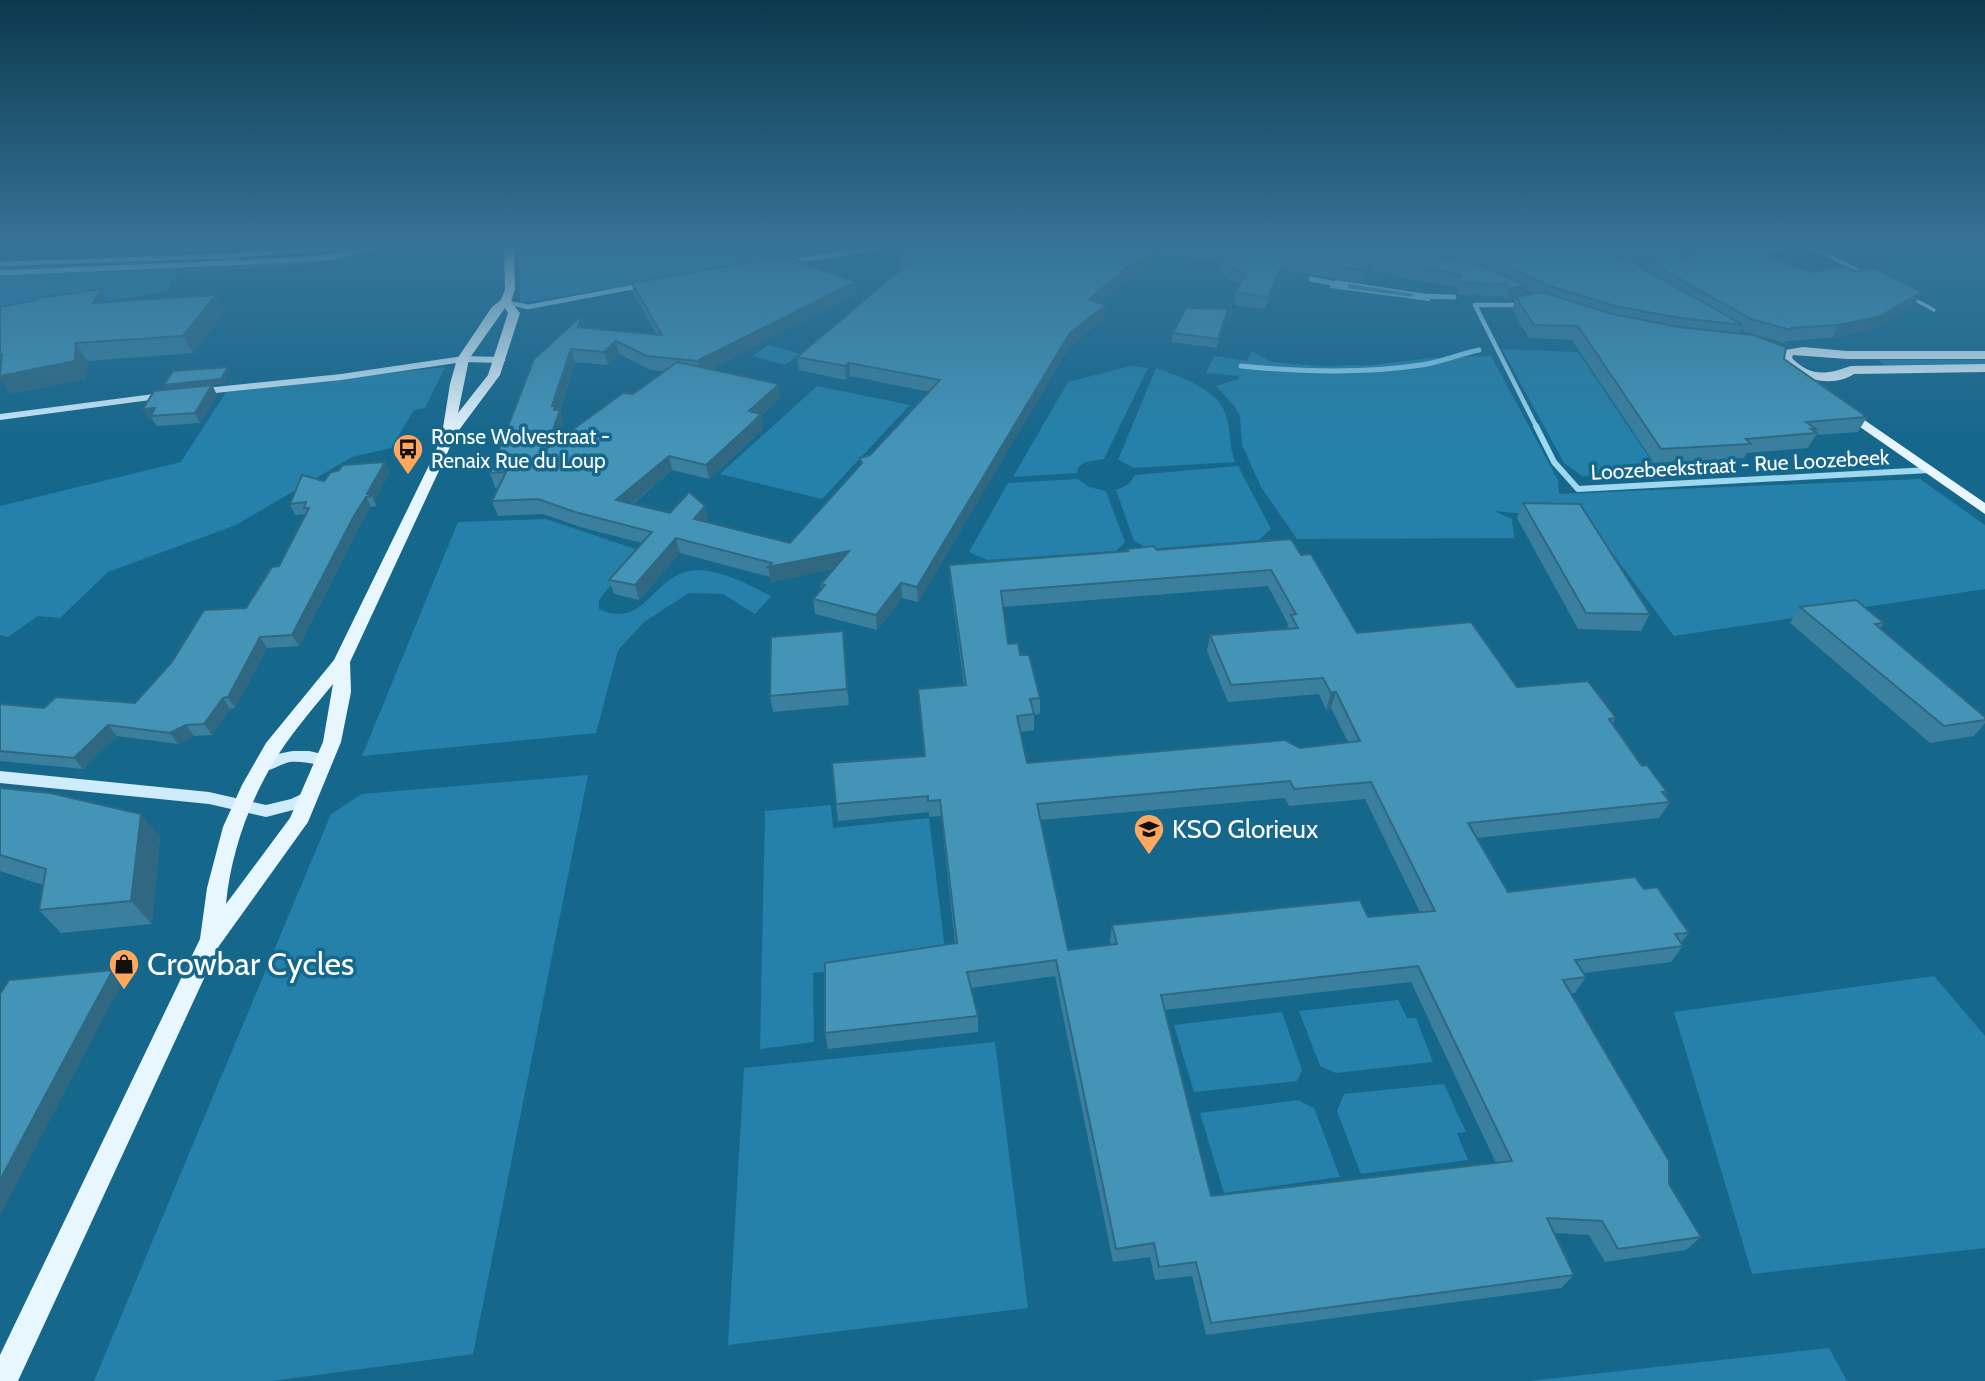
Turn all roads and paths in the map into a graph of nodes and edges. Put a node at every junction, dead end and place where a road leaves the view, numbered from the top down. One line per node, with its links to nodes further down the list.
1 (494, 311): 7 (main road)
2 (513, 311): 8 (main road)
3 (1478, 311): 15 (street, Loozebeekstraat - Rue Loozebeek)
4 (1823, 353): 5 (main road); 6 (main road); 10 (main road)
5 (1786, 355): 11 (main road); 12 (main road)
6 (1985, 355)
7 (463, 359): 8 (street); 13 (street); 14 (main road)
8 (500, 360): 14 (main road)
9 (1985, 368): 10 (main road)
10 (1850, 370): 11 (main road)
11 (1837, 377): 15 (main road)
12 (1814, 391)
13 (0, 417)
14 (449, 434): 17 (main road)
15 (1929, 470): 16 (main road)
16 (1985, 510)
17 (341, 662): 18 (main road); 19 (main road)
18 (326, 760): 19 (street); 21 (main road)
19 (262, 767): 22 (main road)
20 (0, 777): 22 (street)
21 (310, 796): 22 (street); 23 (main road)
22 (242, 806): 23 (main road)
23 (211, 940): 24 (main road)
24 (4, 1381)

